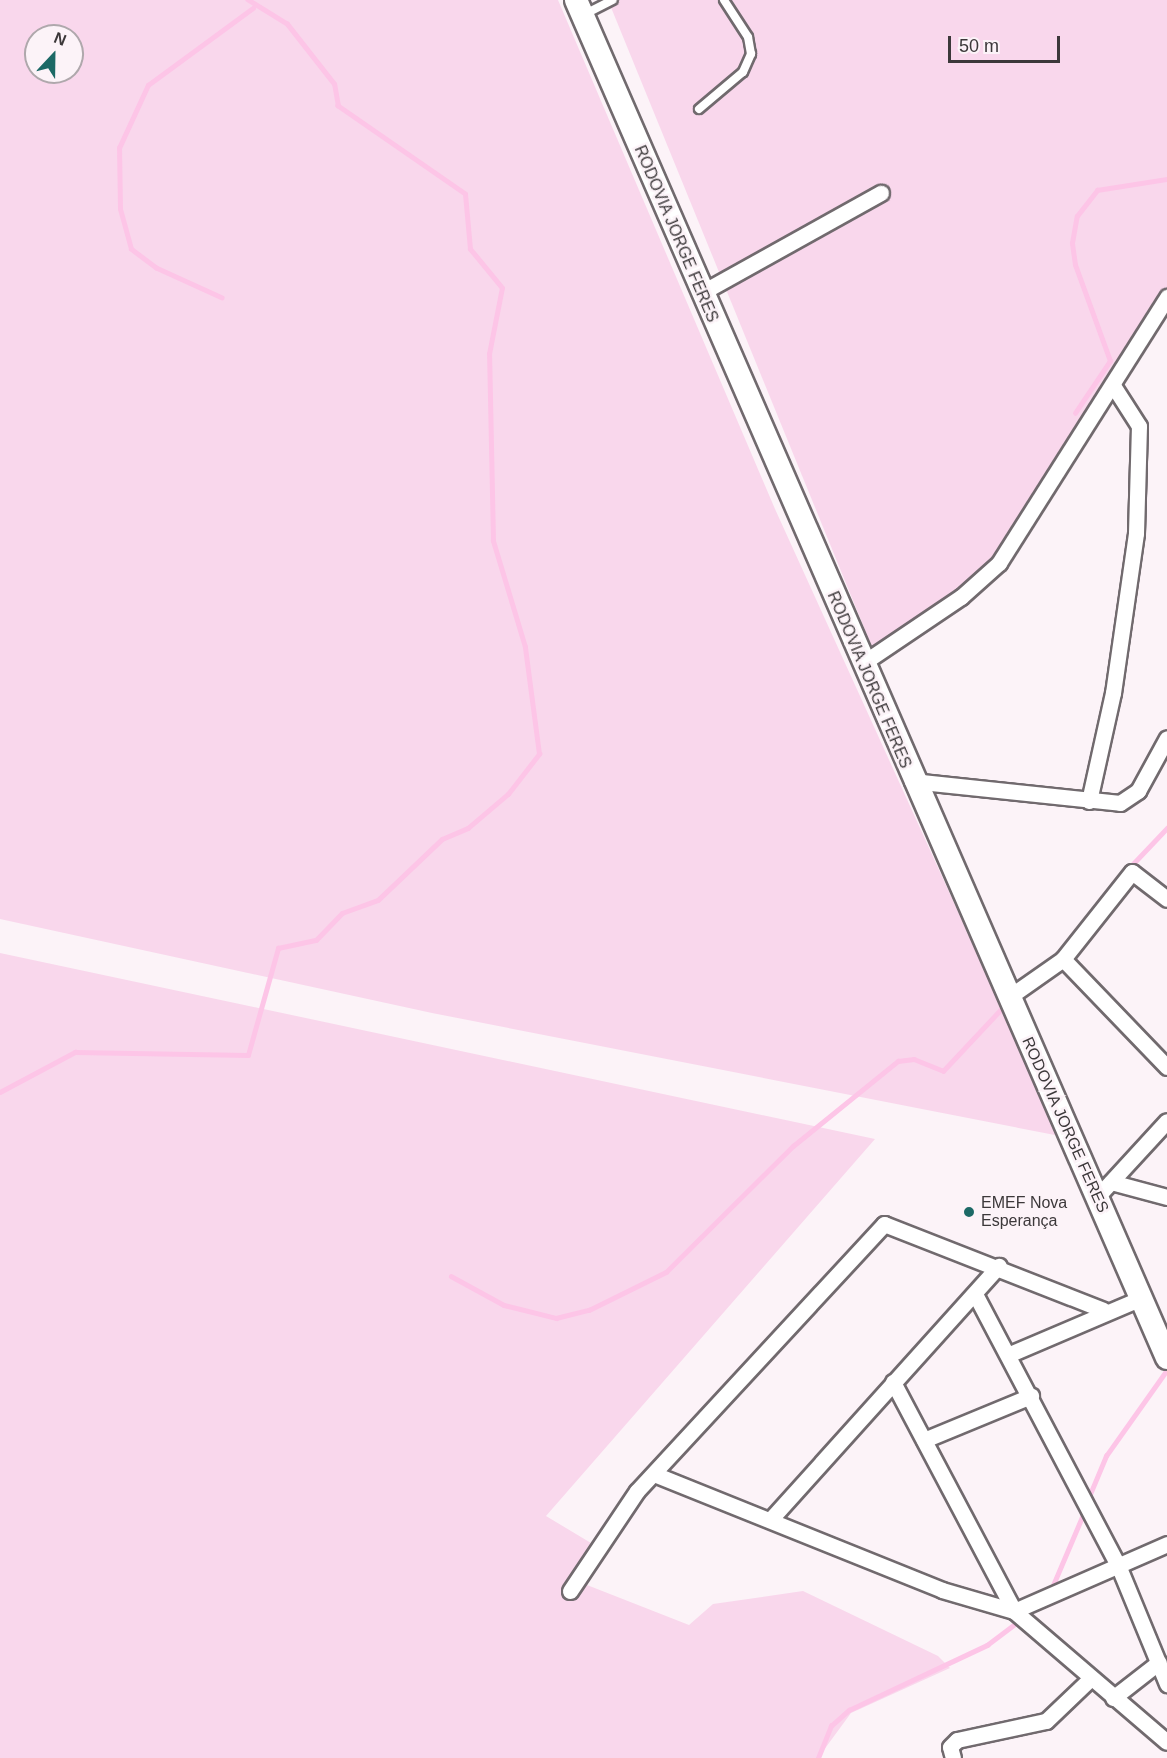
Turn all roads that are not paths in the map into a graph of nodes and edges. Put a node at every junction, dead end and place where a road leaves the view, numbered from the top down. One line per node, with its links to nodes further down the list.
1 (613, 0): 3 (lane)
2 (724, 0): 4 (lane)
3 (579, 7): 6 (main road, RODOVIA JORGE FERES)
4 (699, 109)
5 (881, 193): 6 (street)
6 (701, 292): 9 (main road, RODOVIA JORGE FERES)
7 (1167, 297): 8 (street)
8 (1114, 387): 9 (street); 12 (street)
9 (863, 663): 11 (main road, RODOVIA JORGE FERES)
10 (1167, 738): 12 (street)
11 (912, 781): 12 (street); 15 (main road, RODOVIA JORGE FERES)
12 (1089, 801)
13 (1167, 899): 14 (street)
14 (1064, 958): 15 (street); 16 (street)
15 (1009, 997): 18 (main road, RODOVIA JORGE FERES)
16 (1167, 1067)
17 (1167, 1121): 18 (street)
18 (1104, 1190): 19 (street); 22 (main road, RODOVIA JORGE FERES)
19 (1167, 1197)
20 (999, 1266): 21 (street); 23 (street); 29 (street)
21 (975, 1294): 24 (street); 26 (street)
22 (1141, 1298): 23 (street); 25 (main road, RODOVIA JORGE FERES)
23 (1103, 1310): 24 (street)
24 (1010, 1354): 27 (street)
25 (1167, 1358)
26 (893, 1382): 28 (street); 30 (street)
27 (1031, 1396): 28 (street); 32 (street)
28 (924, 1440): 34 (street)
29 (654, 1474): 30 (street); 33 (street)
30 (770, 1520): 34 (street)
31 (1167, 1544): 32 (street)
32 (1118, 1565): 34 (street); 35 (street)
33 (570, 1591)
34 (1014, 1611): 36 (street)
35 (1159, 1662): 37 (street); 38 (street)
36 (1090, 1678): 38 (street); 40 (street)
37 (1167, 1684)
38 (1113, 1698): 39 (street)
39 (1167, 1742)
40 (953, 1758)

